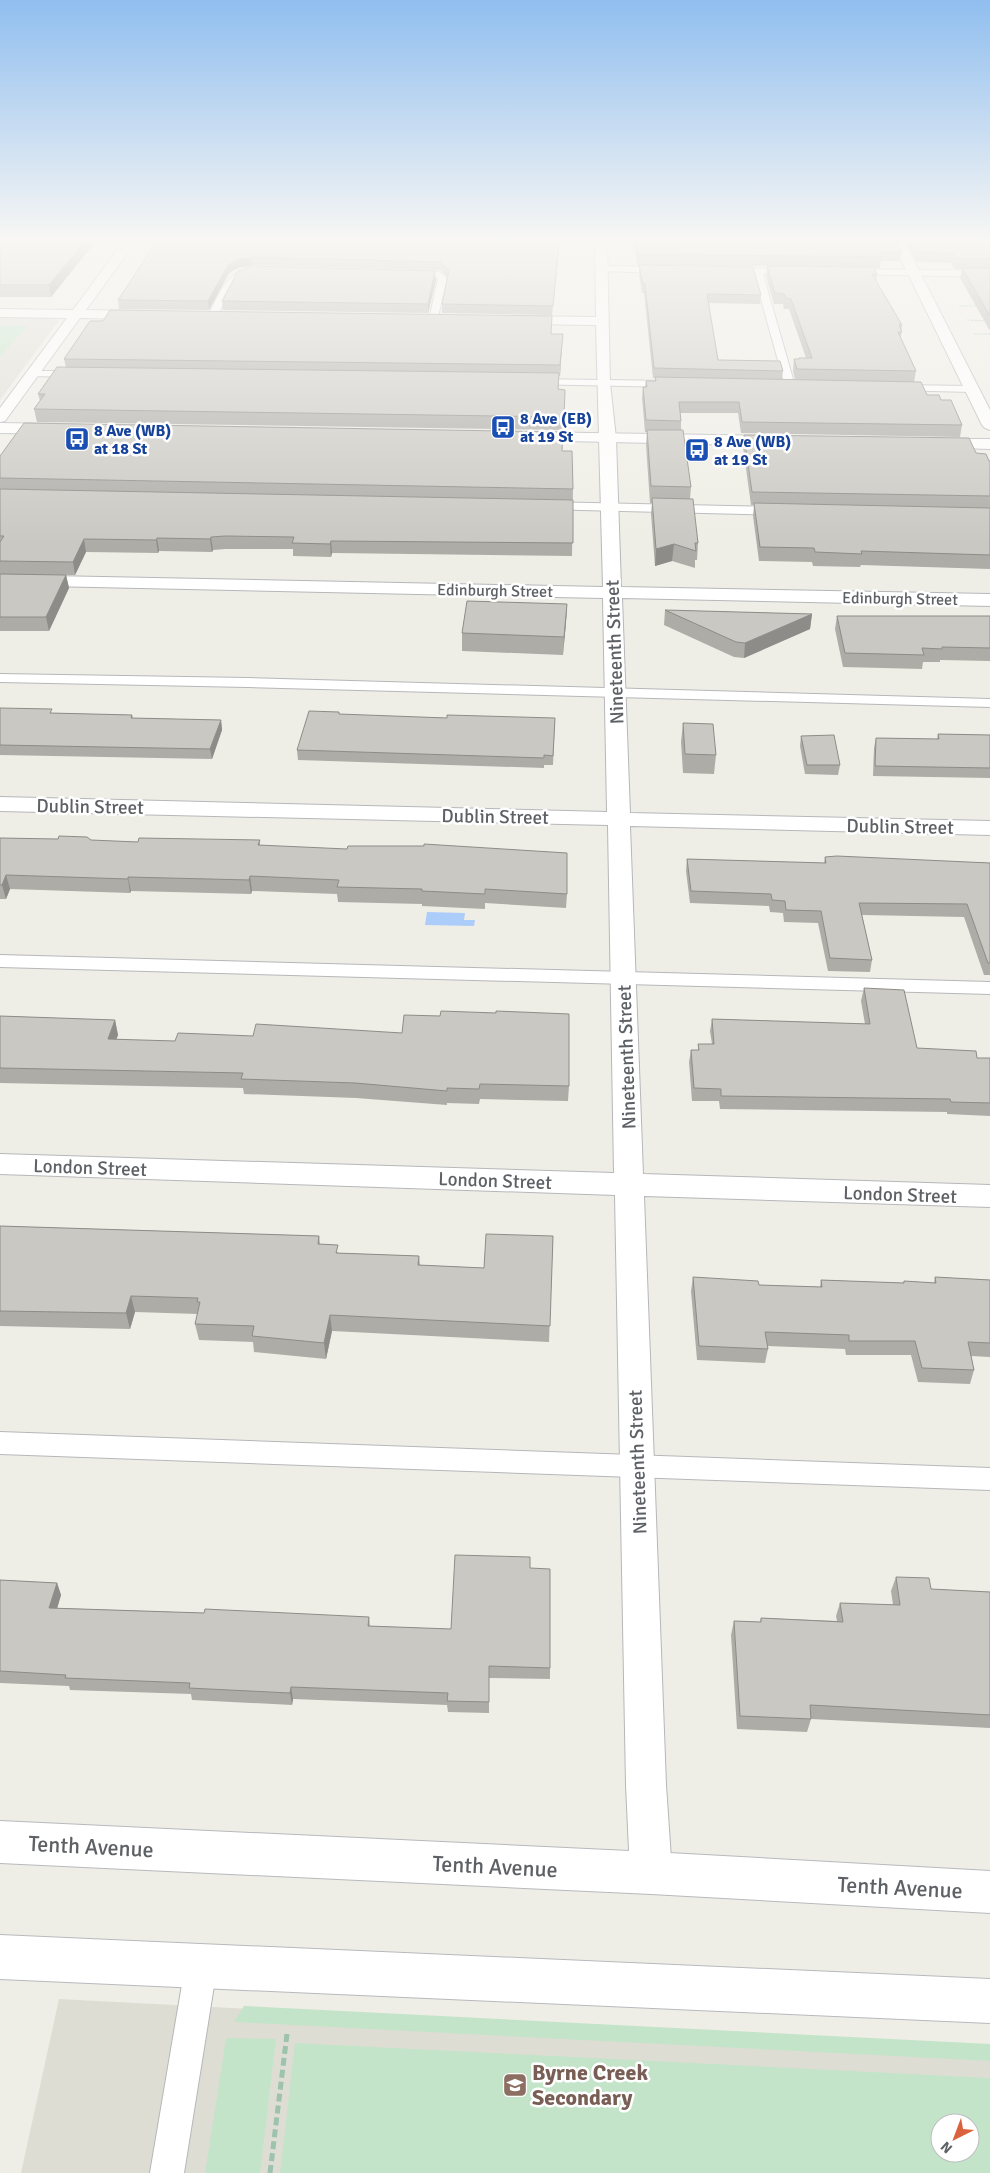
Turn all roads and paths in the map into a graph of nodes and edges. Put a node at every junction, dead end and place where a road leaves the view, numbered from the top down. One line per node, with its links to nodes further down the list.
1 (56, 342): 5 (street)
2 (602, 342): 8 (street, Nineteenth Street)
3 (778, 342): 10 (lane)
4 (949, 342): 12 (street)
5 (32, 374): 6 (lane); 13 (street)
6 (86, 374)
7 (526, 382): 8 (lane)
8 (603, 383): 9 (lane); 18 (street, Nineteenth Street)
9 (684, 384)
10 (790, 386)
11 (887, 388): 12 (lane)
12 (972, 389): 14 (street)
13 (0, 418)
14 (990, 425)
15 (0, 428): 16 (street)
16 (70, 429)
17 (516, 437): 18 (street)
18 (608, 438): 19 (street); 23 (street, Nineteenth Street)
19 (795, 441)
20 (922, 443): 21 (street)
21 (990, 444)
22 (529, 506): 23 (lane)
23 (610, 508): 24 (lane); 26 (street, Nineteenth Street)
24 (793, 511)
25 (0, 580): 26 (street, Edinburgh Street)
26 (613, 593): 27 (street, Edinburgh Street); 29 (street, Nineteenth Street)
27 (990, 600)
28 (0, 678): 29 (lane)
29 (616, 694): 30 (lane); 32 (street, Nineteenth Street)
30 (990, 704)
31 (0, 804): 32 (street, Dublin Street)
32 (619, 820): 33 (street, Dublin Street); 35 (street, Nineteenth Street)
33 (990, 828)
34 (0, 961): 35 (lane)
35 (624, 978): 36 (lane); 38 (street, Nineteenth Street)
36 (990, 988)
37 (0, 1164): 38 (street, London Street)
38 (629, 1185): 39 (street, London Street); 41 (street, Nineteenth Street)
39 (990, 1196)
40 (0, 1442): 41 (lane)
41 (637, 1465): 42 (lane); 44 (street, Nineteenth Street)
42 (990, 1479)
43 (0, 1842): 44 (street, Tenth Avenue)
44 (651, 1873): 45 (street, Tenth Avenue)
45 (990, 1892)
46 (0, 1957): 47 (street)
47 (201, 1967): 48 (street); 50 (lane)
48 (990, 2001)
49 (287, 2034): 51 (path)
50 (167, 2173)
51 (270, 2173)

